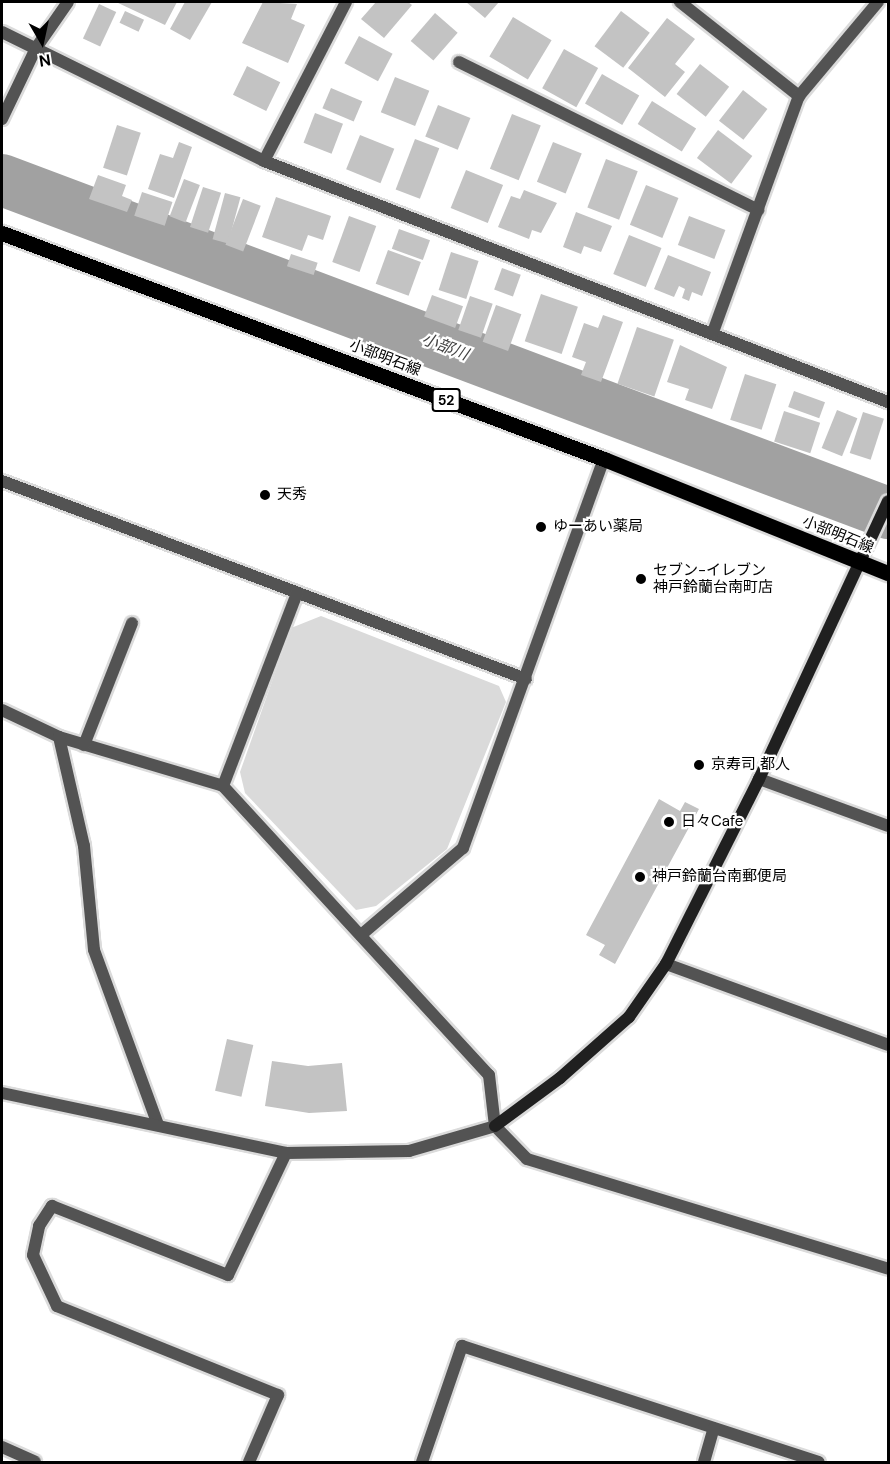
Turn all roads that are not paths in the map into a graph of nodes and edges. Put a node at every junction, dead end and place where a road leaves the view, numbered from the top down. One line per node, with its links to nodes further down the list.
1 (68, 2): 6 (street)
2 (346, 2): 10 (street)
3 (680, 2): 8 (street)
4 (878, 2): 8 (street)
5 (2, 32): 6 (street)
6 (36, 48): 9 (street); 10 (street)
7 (459, 62): 11 (street)
8 (799, 96): 11 (street)
9 (2, 119)
10 (264, 161): 13 (street)
11 (758, 210): 13 (street)
12 (2, 233): 15 (main road, 小部明石線 / 52)
13 (713, 332): 14 (street)
14 (888, 402)
15 (604, 459): 18 (main road, 小部明石線 / 52); 22 (street)
16 (2, 481): 20 (street)
17 (888, 501): 18 (street)
18 (860, 563): 19 (main road, 小部明石線 / 52); 26 (street)
19 (888, 573)
20 (297, 593): 22 (street); 27 (street)
21 (132, 623): 25 (street)
22 (526, 679): 29 (street)
23 (2, 710): 24 (street)
24 (58, 738): 25 (street); 33 (street)
25 (84, 745): 27 (street)
26 (759, 779): 28 (street); 30 (street)
27 (223, 786): 29 (street)
28 (888, 826)
29 (361, 935): 34 (street)
30 (666, 964): 31 (street); 34 (street)
31 (888, 1045)
32 (2, 1093): 33 (street)
33 (158, 1125): 35 (street)
34 (495, 1126): 35 (street); 36 (street)
35 (286, 1153): 40 (street)
36 (888, 1269)
37 (714, 1428): 41 (street); 42 (street); 43 (street)
38 (2, 1447): 39 (street)
39 (35, 1462)
40 (249, 1462)
41 (422, 1462)
42 (704, 1462)
43 (819, 1462)

